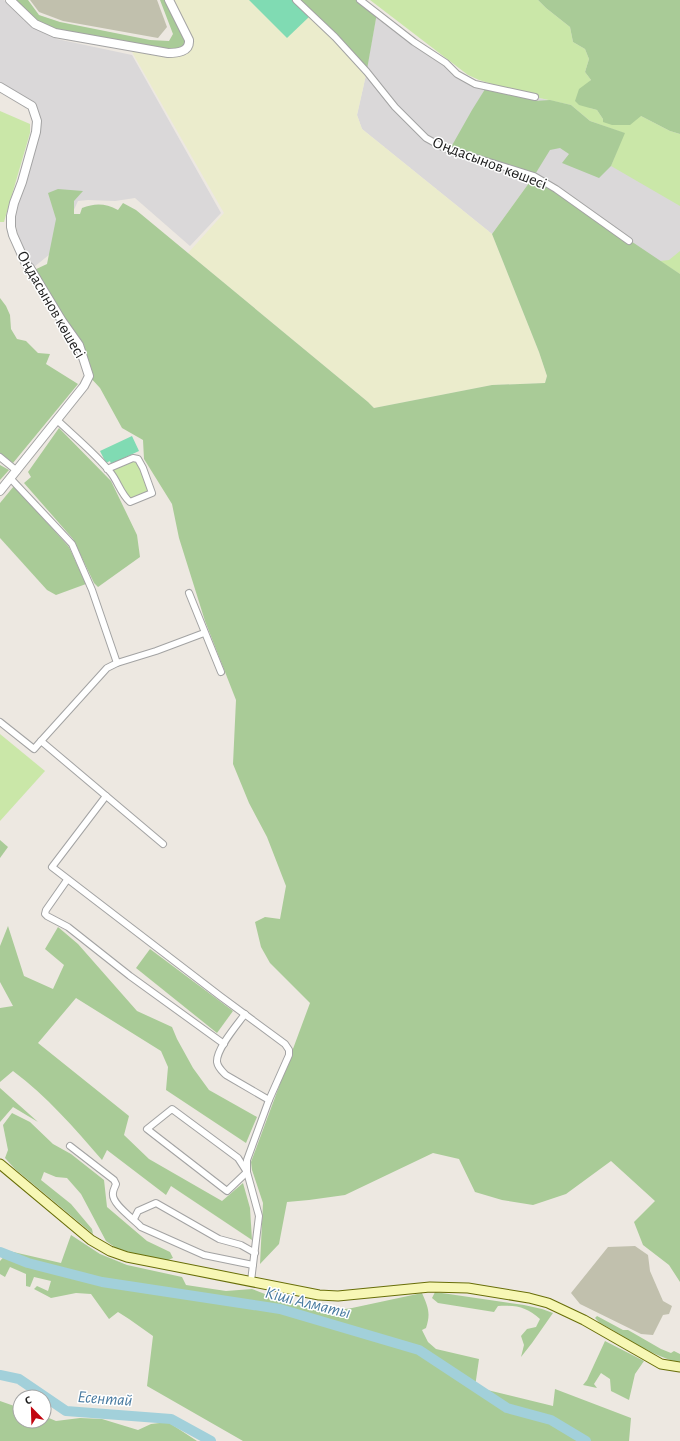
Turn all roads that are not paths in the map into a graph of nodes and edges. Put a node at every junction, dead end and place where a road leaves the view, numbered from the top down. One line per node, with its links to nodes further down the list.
1 (10, 0): 2 (street)
2 (170, 0)
3 (296, 0): 7 (street, Оңдасынов көшесі)
4 (360, 0): 6 (street)
5 (0, 87): 8 (street, Оңдасынов көшесі)
6 (535, 97)
7 (629, 241)
8 (57, 420): 10 (street); 11 (street, Оңдасынов көшесі)
9 (0, 458): 11 (street)
10 (107, 469): 10 (street)
11 (17, 471): 12 (street, Оңдасынов көшесі)
12 (11, 479): 13 (street, Оңдасынов көшесі); 16 (street)
13 (0, 491)
14 (189, 593): 15 (street)
15 (204, 633): 16 (street); 17 (street)
16 (117, 663): 19 (street)
17 (221, 672)
18 (0, 722): 19 (street)
19 (41, 741): 20 (street)
20 (106, 796): 21 (street); 22 (street)
21 (162, 844)
22 (67, 880): 23 (street); 24 (street)
23 (245, 1014): 24 (street); 25 (street)
24 (224, 1044): 25 (street)
25 (269, 1100): 28 (street)
26 (70, 1146): 29 (street)
27 (0, 1164): 32 (main road)
28 (248, 1172): 28 (street); 30 (street)
29 (134, 1219): 30 (street); 31 (street)
30 (255, 1253): 31 (street)
31 (253, 1265): 32 (street)
32 (252, 1281): 33 (main road)
33 (680, 1367)

